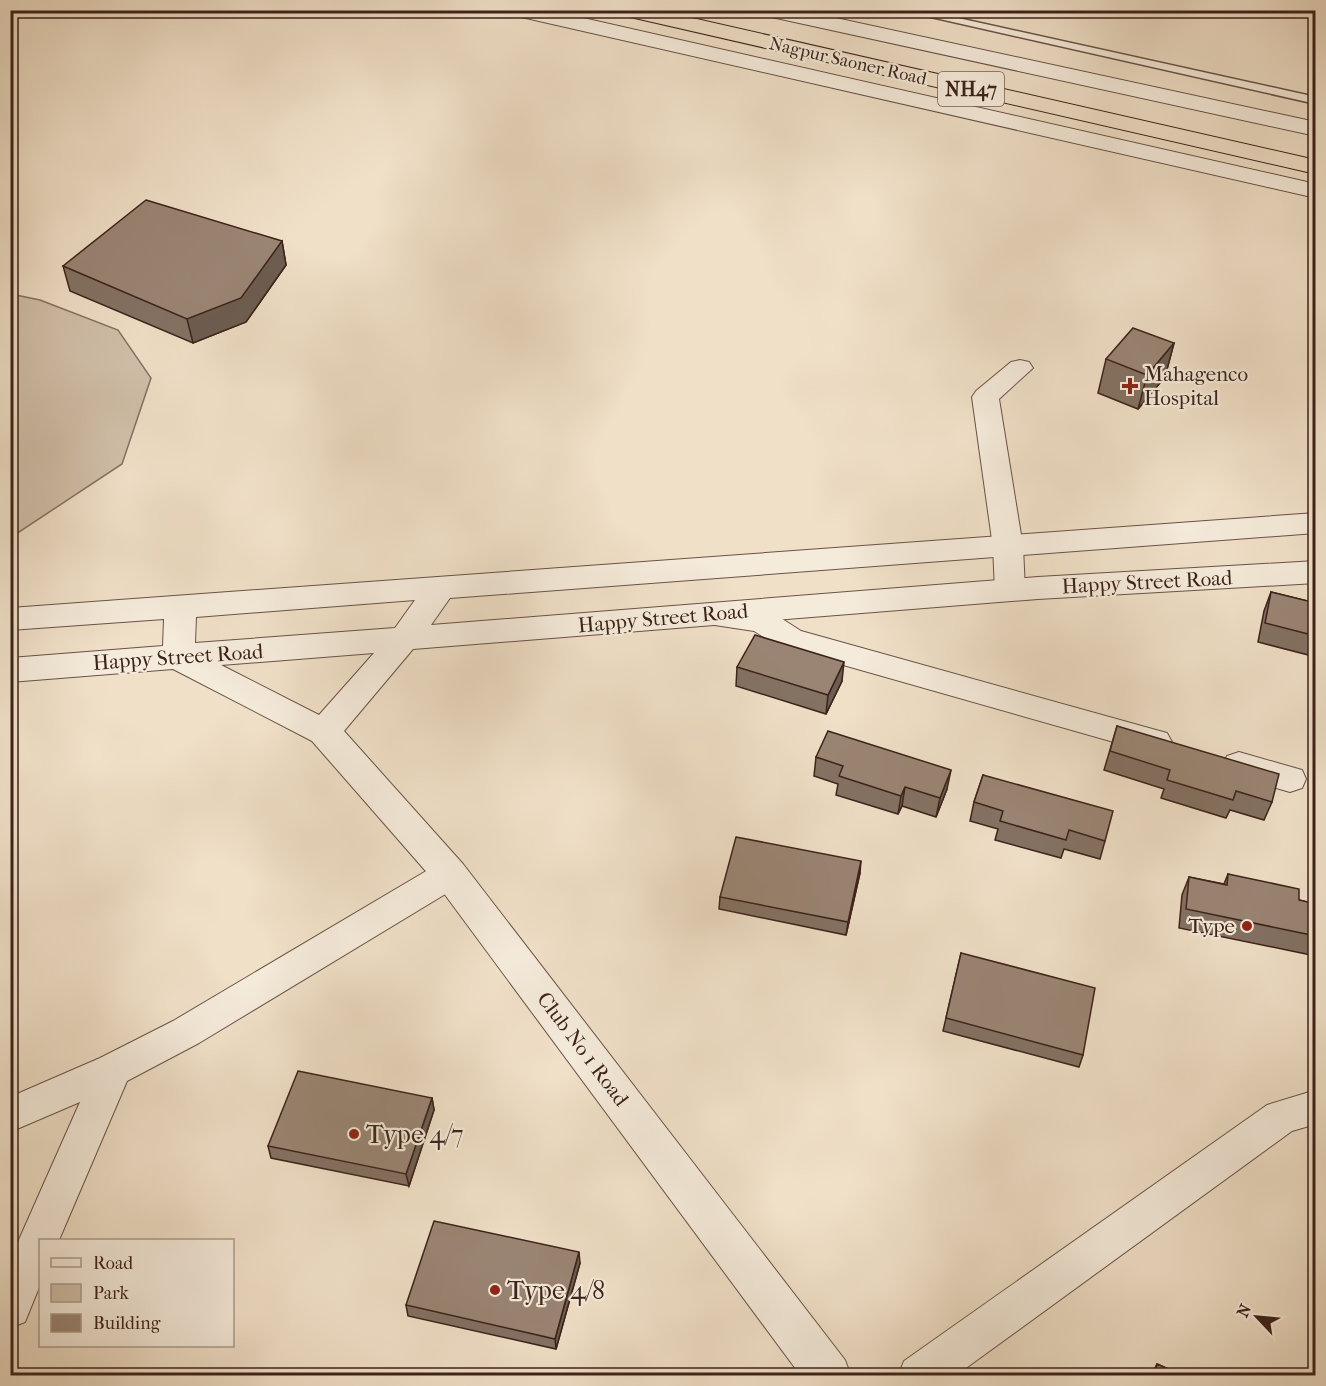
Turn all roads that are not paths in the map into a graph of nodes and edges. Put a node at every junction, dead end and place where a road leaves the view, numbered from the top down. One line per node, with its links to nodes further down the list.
1 (517, 10): 10 (street)
2 (626, 10): 9 (highway, Nagpur Saoner Road / NH47)
3 (677, 10): 8 (highway, Nagpur Saoner Road / NH47)
4 (766, 10): 7 (street, Nagpur Saoner Road)
5 (905, 10): 6 (lane)
6 (1316, 102)
7 (1316, 129)
8 (1316, 155)
9 (1316, 167)
10 (1316, 191)
11 (1020, 368): 13 (street)
12 (1316, 523): 13 (street, Happy Street Road)
13 (1008, 547): 15 (street, Happy Street Road); 16 (street)
14 (1316, 572): 16 (street, Happy Street Road)
15 (441, 587): 17 (street, Happy Street Road); 20 (street)
16 (1010, 590): 18 (street, Happy Street Road)
17 (181, 606): 19 (street, Happy Street Road); 21 (street)
18 (707, 614): 20 (street, Happy Street Road); 24 (street)
19 (10, 619)
20 (404, 639): 21 (street, Happy Street Road); 23 (street)
21 (178, 657): 22 (street, Happy Street Road); 23 (street)
22 (10, 670)
23 (324, 732): 25 (street, Club No 1 Road)
24 (1290, 779)
25 (450, 874): 26 (street); 32 (street, Club No 1 Road)
26 (113, 1070): 28 (street); 29 (street)
27 (1316, 1107): 33 (street)
28 (10, 1115)
29 (40, 1239)
30 (39, 1241): 31 (street)
31 (10, 1308)
32 (829, 1376)
33 (919, 1376)

